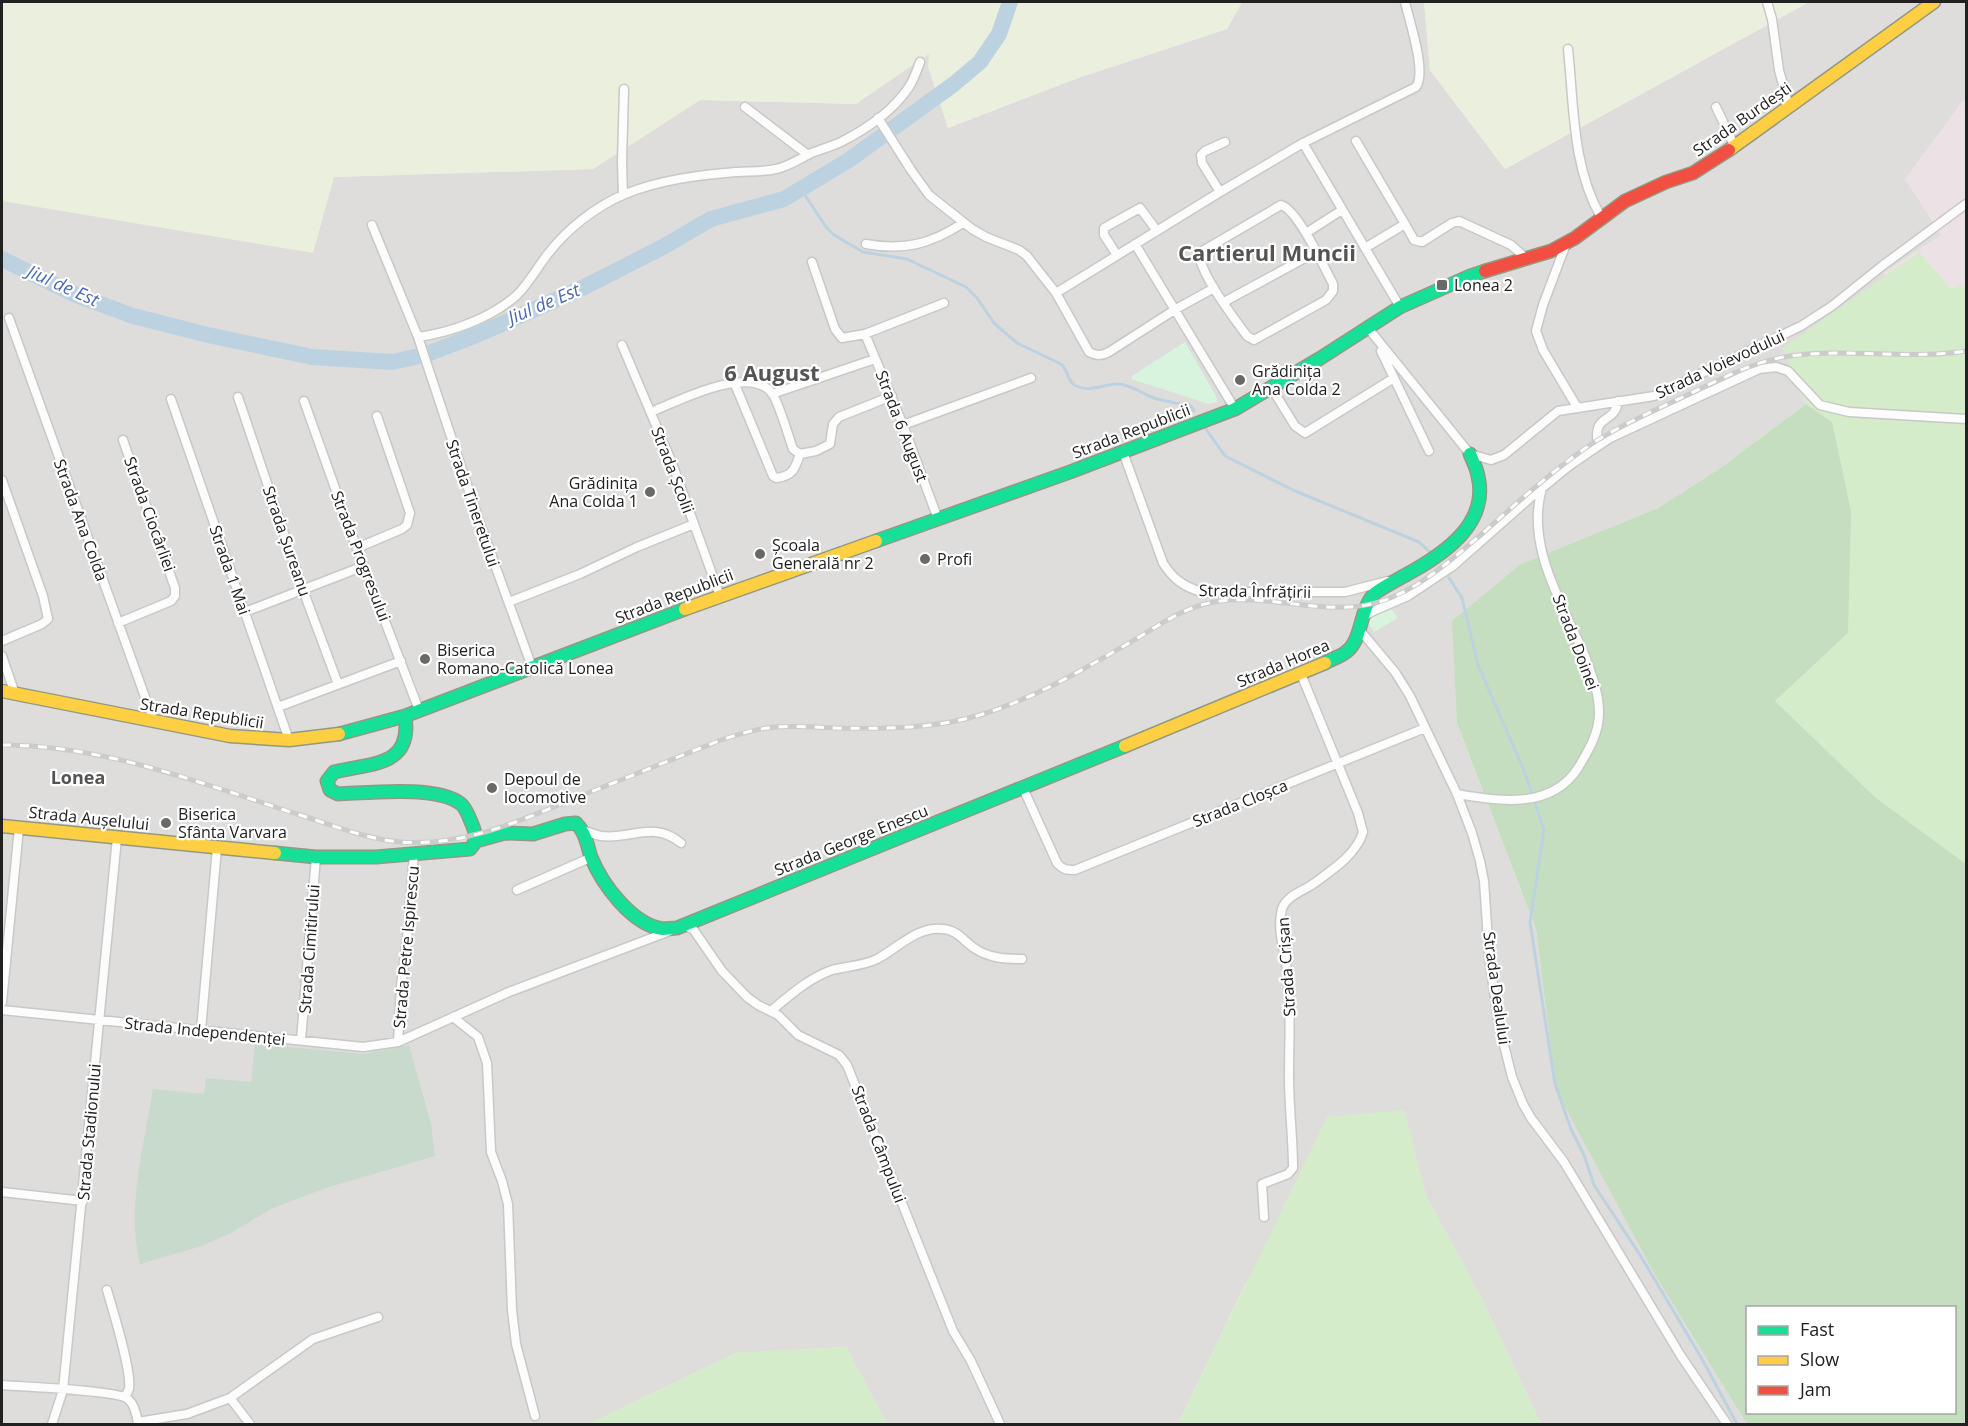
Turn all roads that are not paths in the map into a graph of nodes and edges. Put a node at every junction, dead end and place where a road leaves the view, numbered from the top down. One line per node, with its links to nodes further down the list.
1 (1405, 2): 13 (street)
2 (1767, 2): 9 (street)
3 (1934, 2): 9 (street, Strada Burdești)
4 (1568, 49): 20 (street)
5 (920, 62): 10 (street)
6 (624, 90): 17 (street)
7 (745, 107): 15 (street)
8 (1716, 107): 14 (street)
9 (1789, 107): 14 (street, Strada Burdești)
10 (878, 118): 15 (street); 21 (street)
11 (1356, 141): 22 (street)
12 (1225, 142): 16 (street)
13 (1303, 144): 16 (street); 19 (street)
14 (1735, 147): 20 (street, Strada Burdești)
15 (808, 155): 17 (street)
16 (1220, 192): 24 (street)
17 (623, 195): 43 (street)
18 (1966, 204): 55 (street, Strada Voievodului)
19 (1342, 210): 25 (street); 29 (street)
20 (1601, 217): 28 (street, Strada Burdești)
21 (963, 223): 26 (street); 35 (street)
22 (1405, 224): 29 (street); 32 (street)
23 (372, 225): 43 (street, Strada Tineretului)
24 (1157, 231): 27 (street); 31 (street)
25 (1306, 233): 30 (street); 34 (street)
26 (866, 244)
27 (1135, 244): 31 (street); 39 (street)
28 (1566, 244): 32 (street, Strada Burdești); 56 (street)
29 (1365, 248): 38 (street)
30 (1316, 252): 36 (street); 36 (street)
31 (1117, 255): 35 (street)
32 (1527, 259): 38 (street, Strada Republicii)
33 (812, 262): 42 (street)
34 (1214, 288): 36 (street); 39 (street)
35 (1056, 293): 39 (street)
36 (1224, 302)
37 (944, 303): 42 (street)
38 (1400, 307): 41 (street, Strada Republicii)
39 (1176, 309): 57 (street)
40 (9, 318): 79 (street, Strada Ana Colda)
41 (1371, 333): 47 (street); 49 (street, Strada Republicii); 67 (street)
42 (865, 334): 45 (street, Strada 6 August)
43 (419, 340): 77 (street, Strada Tineretului)
44 (622, 345): 58 (street, Strada Școlii)
45 (875, 358): 50 (street); 51 (street, Strada 6 August)
46 (1031, 378): 61 (street)
47 (1394, 378): 49 (street); 64 (street)
48 (734, 382): 50 (street); 58 (street); 66 (street)
49 (1271, 387): 57 (street, Strada Republicii)
50 (772, 394): 66 (street)
51 (892, 396): 61 (street, Strada 6 August); 66 (street)
52 (238, 398): 75 (street, Strada Șureanu)
53 (171, 399): 78 (street, Strada 1 Mai)
54 (304, 401): 72 (street, Strada Progresului)
55 (1618, 401): 56 (street, Strada Voievodului); 63 (street)
56 (1577, 407): 67 (street, Strada Voievodului)
57 (1235, 409): 65 (street, Strada Republicii)
58 (651, 412): 71 (street, Strada Școlii)
59 (377, 416): 72 (street)
60 (1966, 419): 63 (street)
61 (903, 425): 70 (street, Strada 6 August)
62 (123, 440): 79 (street, Strada Ciocârliei)
63 (1598, 446): 69 (street)
64 (1429, 451)
65 (1123, 452): 70 (street, Strada Republicii); 74 (street, Strada Înfrățirii)
66 (800, 454)
67 (1470, 454): 74 (street, Strada Horea)
68 (2, 480): 81 (street)
69 (1542, 488): 80 (street); 97 (street, Strada Doinei)
70 (938, 519): 76 (street, Strada Republicii)
71 (694, 524): 76 (street, Strada Școlii); 77 (street)
72 (357, 548): 73 (street, Strada Progresului)
73 (364, 566): 75 (street); 83 (street, Strada Progresului)
74 (1403, 577): 80 (street, Strada Horea)
75 (303, 590): 78 (street); 86 (street, Strada Șureanu)
76 (720, 596): 84 (street, Strada Republicii)
77 (509, 602): 84 (street, Strada Tineretului)
78 (245, 612): 89 (street, Strada 1 Mai)
79 (118, 622): 92 (street, Strada Ana Colda)
80 (1360, 624): 85 (street, Strada Horea); 93 (street, Strada Dealului)
81 (2, 641)
82 (2, 656): 88 (street)
83 (401, 661): 86 (street); 90 (street, Strada Progresului)
84 (532, 667): 90 (street, Strada Republicii)
85 (1301, 674): 95 (street, Strada Crișan); 96 (street, Strada Horea)
86 (338, 684): 89 (street)
87 (2, 691): 88 (street, Strada Republicii)
88 (15, 694): 92 (street, Strada Republicii)
89 (278, 707): 94 (street, Strada 1 Mai)
90 (419, 710): 91 (street, Strada Republicii)
91 (405, 716): 94 (street, Strada Republicii); 102 (street)
92 (154, 722): 94 (street, Strada Republicii)
93 (1425, 728): 95 (street, Strada Cloșca); 97 (street, Strada Dealului)
94 (289, 740)
95 (1337, 764): 96 (street, Strada Cloșca); 122 (street, Strada Crișan)
96 (1023, 788): 109 (street, Strada George Enescu)
97 (1457, 794): 134 (street, Strada Dealului)
98 (2, 826): 99 (street, Strada Aușelului)
99 (19, 828): 101 (street, Strada Aușelului); 111 (street)
100 (583, 830): 102 (street, Strada Aușelului); 103 (street); 107 (street)
101 (117, 838): 104 (street, Strada Aușelului); 115 (street, Strada Stadionului)
102 (476, 841): 105 (street, Strada Aușelului)
103 (681, 843)
104 (217, 848): 106 (street, Strada Aușelului); 116 (street)
105 (414, 853): 106 (street, Strada Aușelului); 119 (street, Strada Petre Ispirescu)
106 (316, 857): 118 (street, Strada Cimitirului)
107 (592, 857): 108 (street); 109 (street)
108 (517, 890)
109 (683, 925): 113 (street, Strada Câmpului); 114 (street, Strada George Enescu)
110 (1022, 959): 113 (street)
111 (2, 1002)
112 (2, 1010): 115 (street, Strada Independenței)
113 (771, 1011): 133 (street, Strada Câmpului)
114 (453, 1017): 117 (street, Strada George Enescu); 129 (street)
115 (100, 1020): 116 (street, Strada Independenței); 121 (street, Strada Stadionului)
116 (201, 1029): 118 (street, Strada Independenței)
117 (408, 1037): 119 (street, Strada Independenței)
118 (301, 1040): 119 (street, Strada Independenței)
119 (398, 1042)
120 (2, 1192): 121 (street)
121 (83, 1201): 126 (street, Strada Stadionului)
122 (1264, 1217)
123 (107, 1290): 127 (street)
124 (378, 1317): 128 (street)
125 (2, 1385): 126 (street)
126 (63, 1390): 127 (street); 131 (street, Strada Stadionului)
127 (124, 1397): 130 (street)
128 (230, 1398): 130 (street); 132 (street)
129 (535, 1416)
130 (138, 1423)
131 (52, 1425)
132 (250, 1425)
133 (1000, 1425)
134 (1726, 1425)

